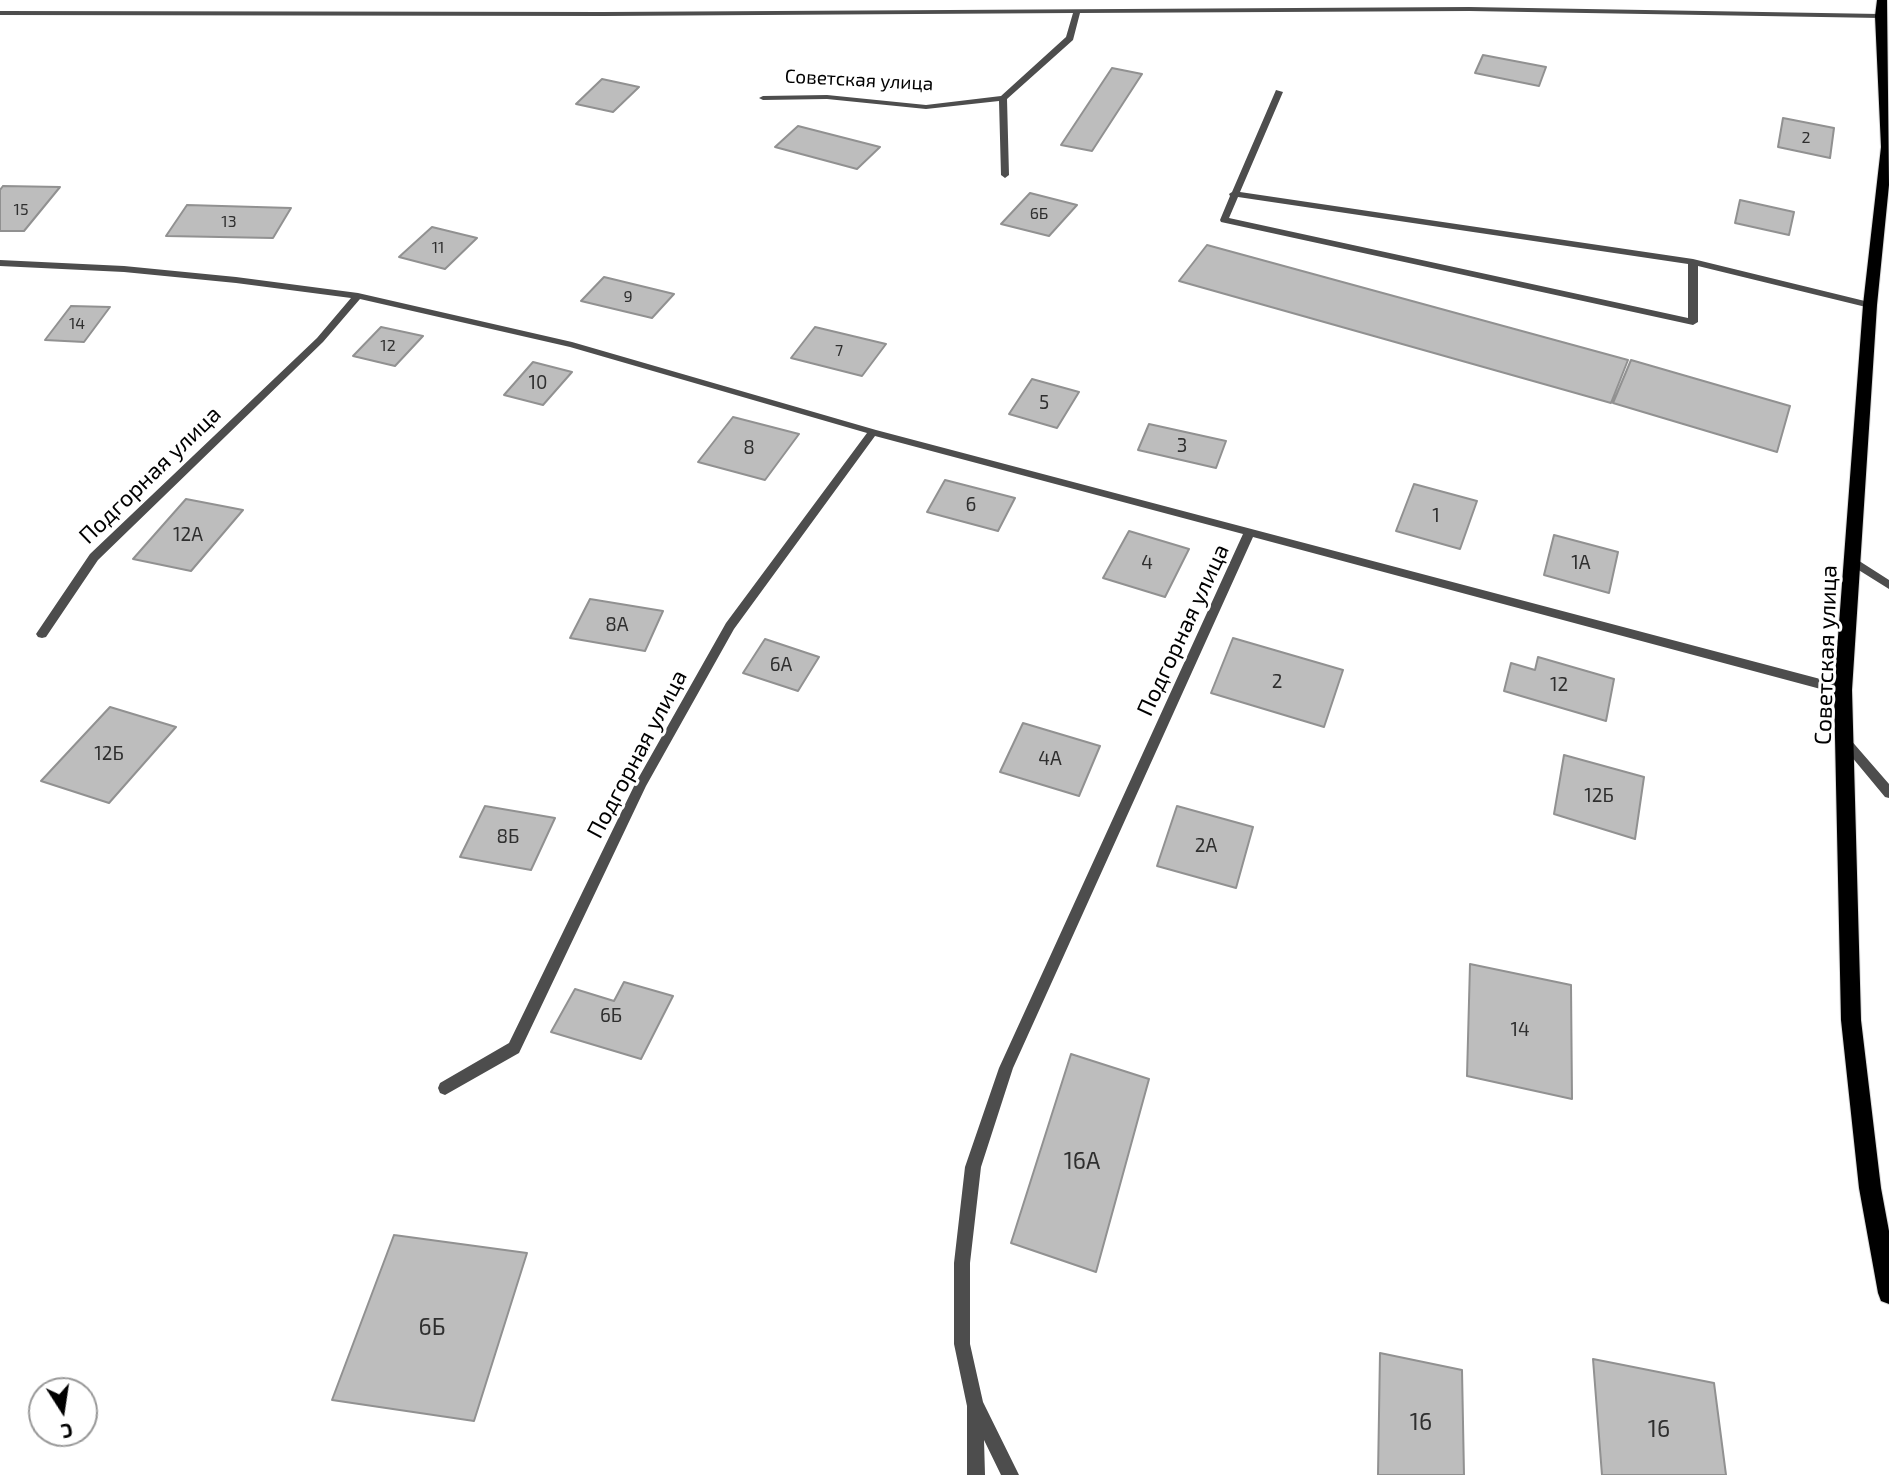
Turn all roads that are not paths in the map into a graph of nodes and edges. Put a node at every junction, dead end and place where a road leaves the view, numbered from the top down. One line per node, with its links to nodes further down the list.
1 (1881, 8): 2 (street); 12 (main road, Советская улица)
2 (1077, 12): 3 (street); 6 (street)
3 (0, 13)
4 (1279, 92): 8 (street)
5 (764, 98): 6 (street, Советская улица)
6 (1003, 98): 7 (street)
7 (1005, 175)
8 (1233, 194): 9 (street); 9 (street)
9 (1693, 262): 12 (street)
10 (0, 263): 11 (street, Подгорная улица)
11 (358, 296): 13 (street, Подгорная улица); 17 (street, Подгорная улица)
12 (1870, 305): 15 (main road, Советская улица)
13 (873, 432): 14 (street, Подгорная улица); 21 (street, Подгорная улица)
14 (1250, 534): 18 (street, Подгорная улица); 23 (street, Подгорная улица)
15 (1853, 561): 16 (street); 18 (main road, Советская улица)
16 (1889, 585)
17 (42, 634)
18 (1843, 690): 19 (main road, Советская улица)
19 (1845, 741): 20 (street); 22 (main road, Советская улица)
20 (1889, 793)
21 (445, 1088)
22 (1889, 1293)
23 (975, 1404): 24 (street); 25 (street)
24 (976, 1475)
25 (1010, 1475)

